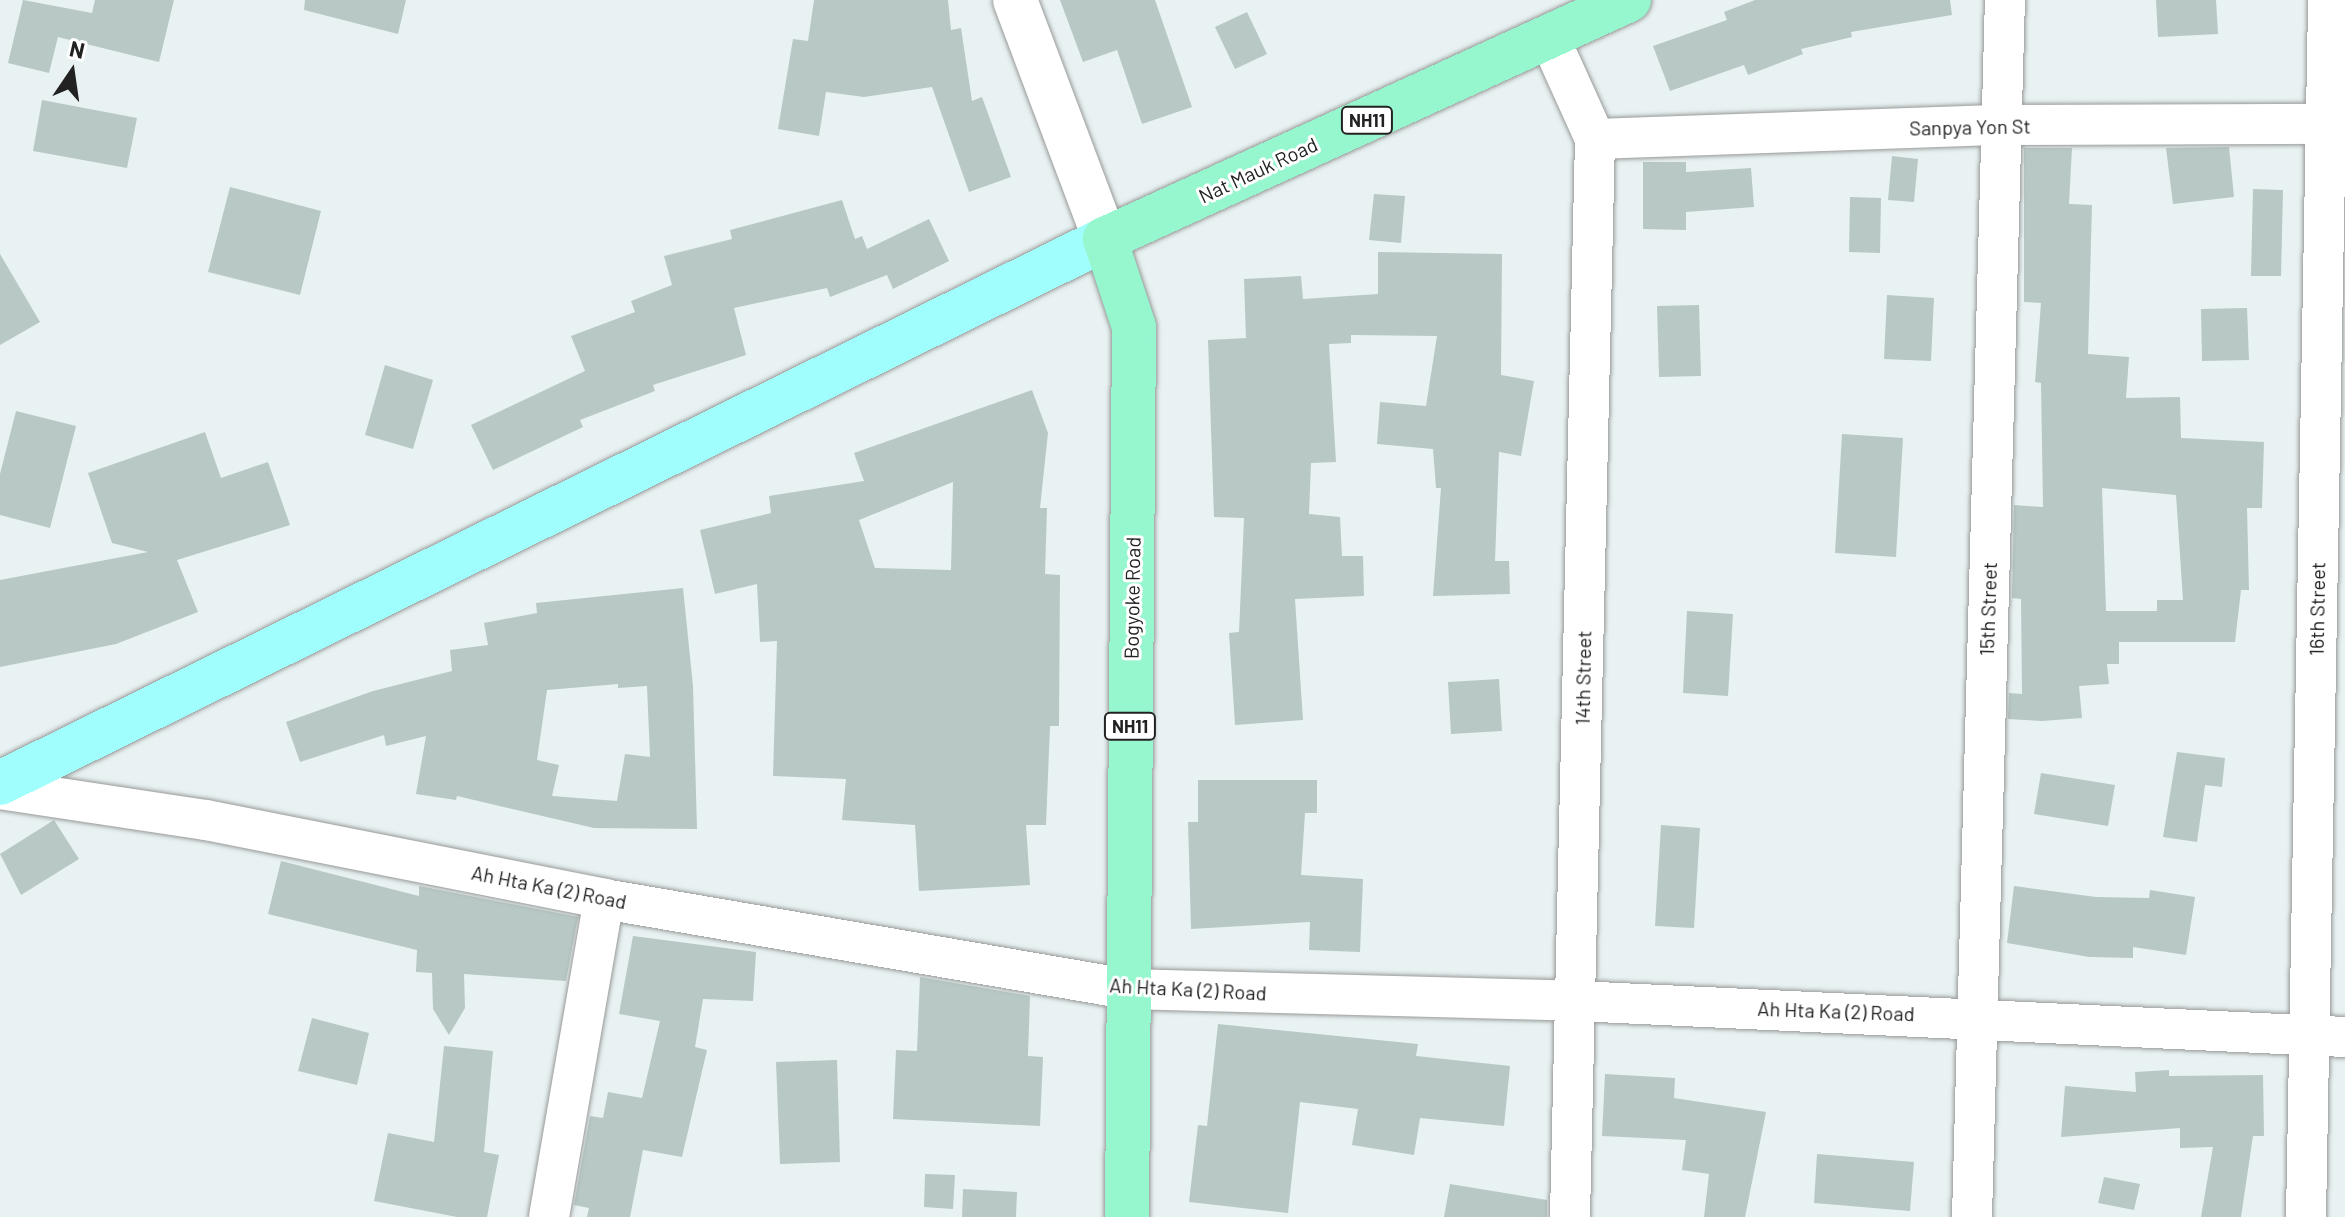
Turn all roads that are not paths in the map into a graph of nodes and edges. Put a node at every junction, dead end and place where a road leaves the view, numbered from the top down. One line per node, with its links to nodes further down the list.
1 (1015, 0): 9 (street, Bogyoke Road)
2 (1629, 0): 5 (highway, Nat Mauk Road / NH11)
3 (2005, 0): 7 (street, 15th Street)
4 (2328, 0): 6 (street, 16th Street)
5 (1549, 37): 8 (street); 9 (highway, Nat Mauk Road / NH11)
6 (2335, 124): 7 (street, Sanpya Yon St); 18 (street, 16th Street)
7 (2002, 125): 8 (street, Sanpya Yon St); 17 (street, 15th Street)
8 (1595, 139): 16 (street, 14th Street)
9 (1105, 239): 10 (main road); 15 (highway, Bogyoke Road / NH11)
10 (110, 731): 11 (main road); 12 (main road)
11 (0, 749)
12 (0, 783)
13 (0, 789): 14 (street, Ah Hta Ka (2) Road)
14 (604, 899): 15 (street, Ah Hta Ka (2) Road); 19 (street)
15 (1127, 989): 16 (street, Ah Hta Ka (2) Road); 20 (highway, Bogyoke Road / NH11)
16 (1576, 1001): 17 (street, Ah Hta Ka (2) Road); 21 (street, 14th Street)
17 (1977, 1017): 18 (street, Ah Hta Ka (2) Road); 22 (street, 15th Street)
18 (2327, 1037): 23 (street, 16th Street)
19 (549, 1217)
20 (1127, 1217)
21 (1570, 1217)
22 (1972, 1217)
23 (2306, 1217)

